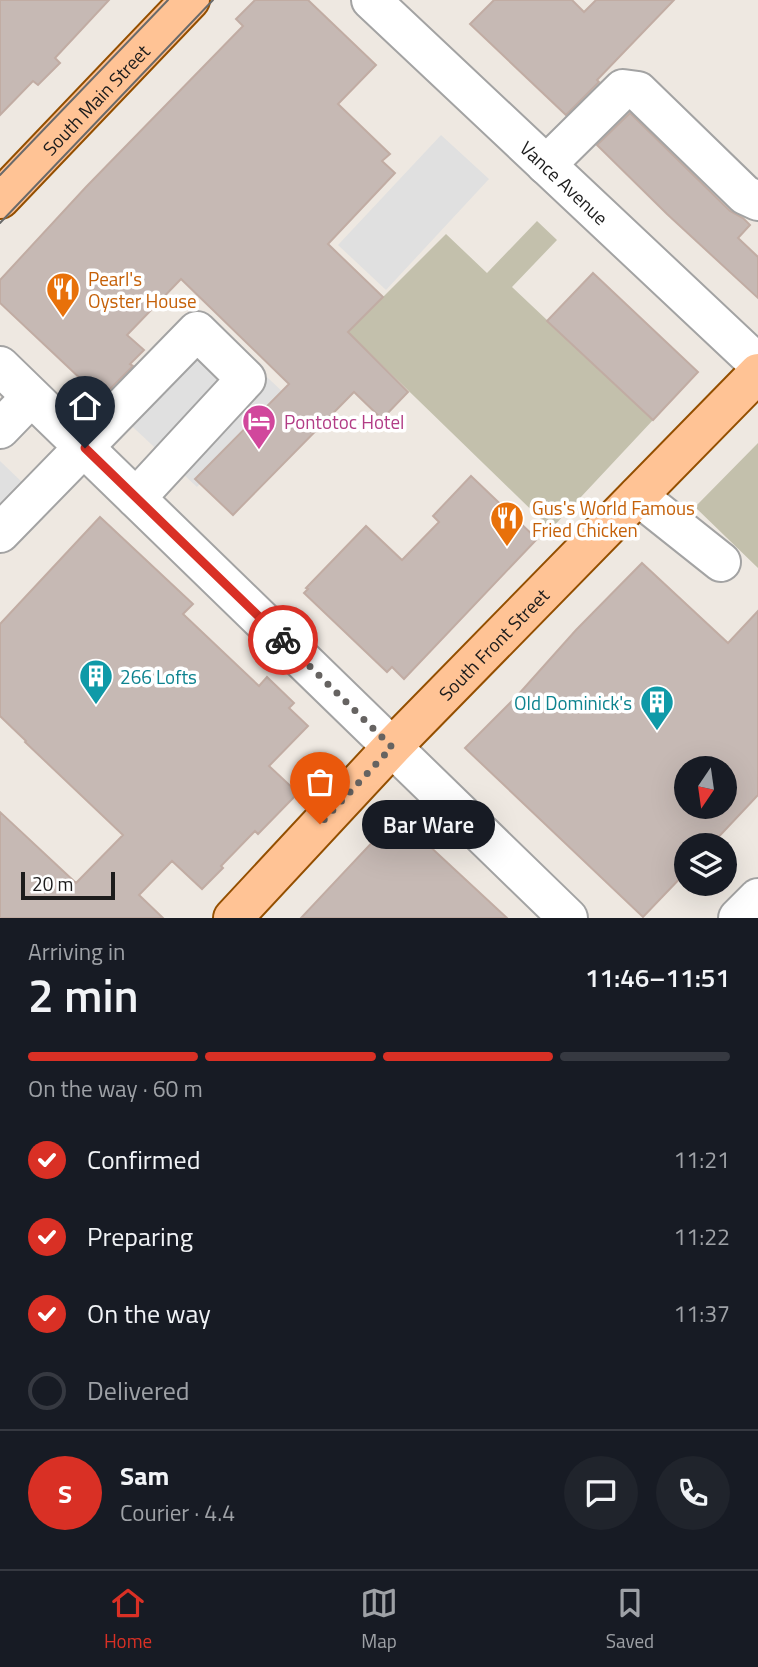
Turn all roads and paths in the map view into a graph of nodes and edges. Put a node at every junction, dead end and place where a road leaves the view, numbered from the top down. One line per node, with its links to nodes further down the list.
1 (190, 0): 4 (main road, South Main Street)
2 (371, 0): 3 (street, Vance Avenue)
3 (546, 165): 5 (street); 6 (street, Vance Avenue)
4 (0, 199)
5 (758, 201)
6 (758, 365)
7 (0, 366): 9 (street)
8 (758, 373): 12 (main road, South Front Street)
9 (31, 397): 10 (street); 11 (street)
10 (0, 429)
11 (85, 448): 13 (street); 13 (street); 14 (street)
12 (638, 496): 15 (street); 16 (main road, South Front Street)
13 (136, 498): 16 (street)
14 (0, 533)
15 (721, 562)
16 (392, 747): 18 (main road, South Front Street); 19 (street)
17 (758, 898): 20 (street)
18 (233, 918)
19 (569, 918)
20 (738, 918)

